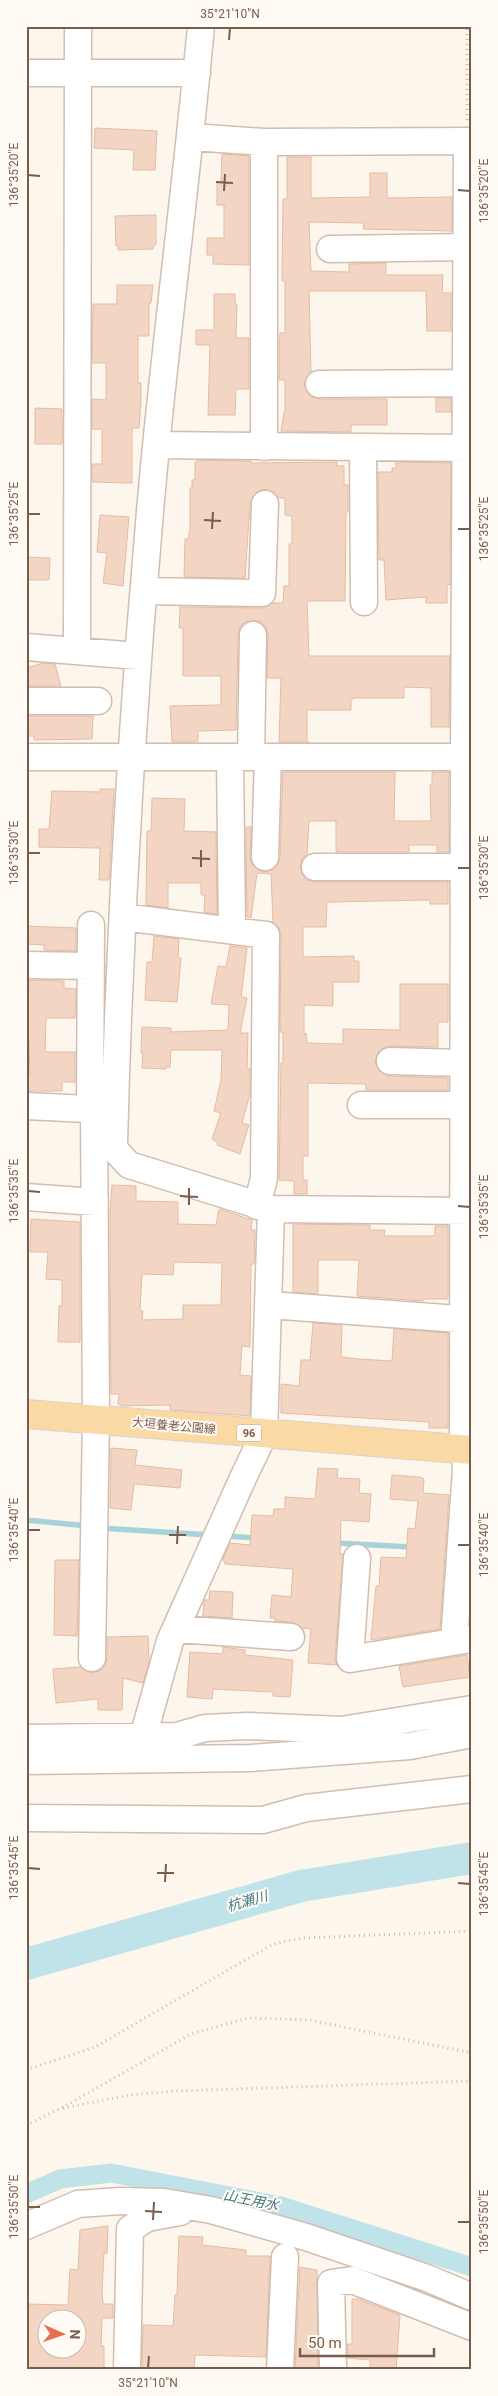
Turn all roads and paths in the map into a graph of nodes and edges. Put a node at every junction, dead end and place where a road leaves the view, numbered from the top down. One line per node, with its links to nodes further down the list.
1 (78, 26): 6 (street)
2 (201, 26): 5 (street)
3 (467, 26): 8 (path)
4 (26, 73): 6 (street)
5 (197, 73): 6 (street); 7 (street)
6 (78, 74): 26 (street)
7 (192, 137): 9 (street); 16 (street)
8 (469, 141): 9 (street); 10 (street)
9 (264, 142): 17 (street)
10 (467, 247): 11 (street); 12 (street)
11 (330, 249)
12 (469, 278): 13 (street)
13 (469, 318): 14 (street)
14 (467, 383): 15 (street); 19 (street)
15 (319, 384)
16 (156, 445): 17 (street); 21 (street)
17 (264, 447): 18 (street)
18 (363, 447): 19 (street); 22 (street)
19 (469, 448): 25 (street)
20 (265, 504): 21 (street)
21 (144, 591): 27 (street)
22 (364, 602)
23 (253, 635): 32 (street)
24 (26, 648): 26 (street)
25 (468, 650): 30 (street)
26 (77, 651): 27 (street)
27 (138, 656): 33 (street)
28 (26, 701): 29 (street)
29 (98, 701)
30 (467, 756): 32 (street); 36 (street)
31 (26, 757): 33 (street)
32 (250, 757): 33 (street); 34 (street); 39 (street)
33 (130, 758): 37 (street)
34 (265, 857)
35 (315, 867): 36 (street)
36 (467, 867): 42 (street)
37 (123, 917): 39 (street); 48 (street)
38 (91, 924): 41 (street)
39 (232, 930): 51 (street)
40 (26, 965): 41 (street)
41 (91, 966): 48 (street)
42 (467, 1029): 44 (street)
43 (390, 1061): 44 (street)
44 (463, 1063): 45 (street)
45 (463, 1104): 46 (street); 52 (street)
46 (361, 1105)
47 (26, 1106): 48 (street)
48 (100, 1110): 50 (street); 51 (street)
49 (26, 1197): 50 (street)
50 (95, 1202): 56 (street)
51 (264, 1208): 52 (street); 53 (street)
52 (468, 1211): 54 (street)
53 (269, 1305): 54 (street); 57 (street)
54 (467, 1320): 58 (street)
55 (26, 1414): 56 (main road, 大垣養老公園線 / 96)
56 (96, 1419): 57 (main road, 大垣養老公園線 / 96); 63 (street)
57 (264, 1434): 58 (main road, 大垣養老公園線 / 96); 60 (street)
58 (468, 1450): 62 (street)
59 (357, 1558): 62 (street)
60 (176, 1629): 61 (street); 66 (street)
61 (291, 1637)
62 (463, 1640)
63 (92, 1658)
64 (472, 1709): 66 (street)
65 (472, 1734): 68 (street)
66 (143, 1737): 67 (street)
67 (26, 1738)
68 (26, 1760)
69 (472, 1789): 70 (street)
70 (26, 1818)
71 (472, 1932): 73 (path)
72 (472, 2053): 75 (path)
73 (26, 2070)
74 (472, 2081): 75 (path)
75 (60, 2109): 76 (path)
76 (26, 2125)
77 (211, 2210): 78 (street); 80 (street); 82 (street)
78 (26, 2226)
79 (285, 2257): 83 (street)
80 (472, 2297)
81 (472, 2327): 84 (street)
82 (127, 2370)
83 (280, 2370)
84 (333, 2370)

